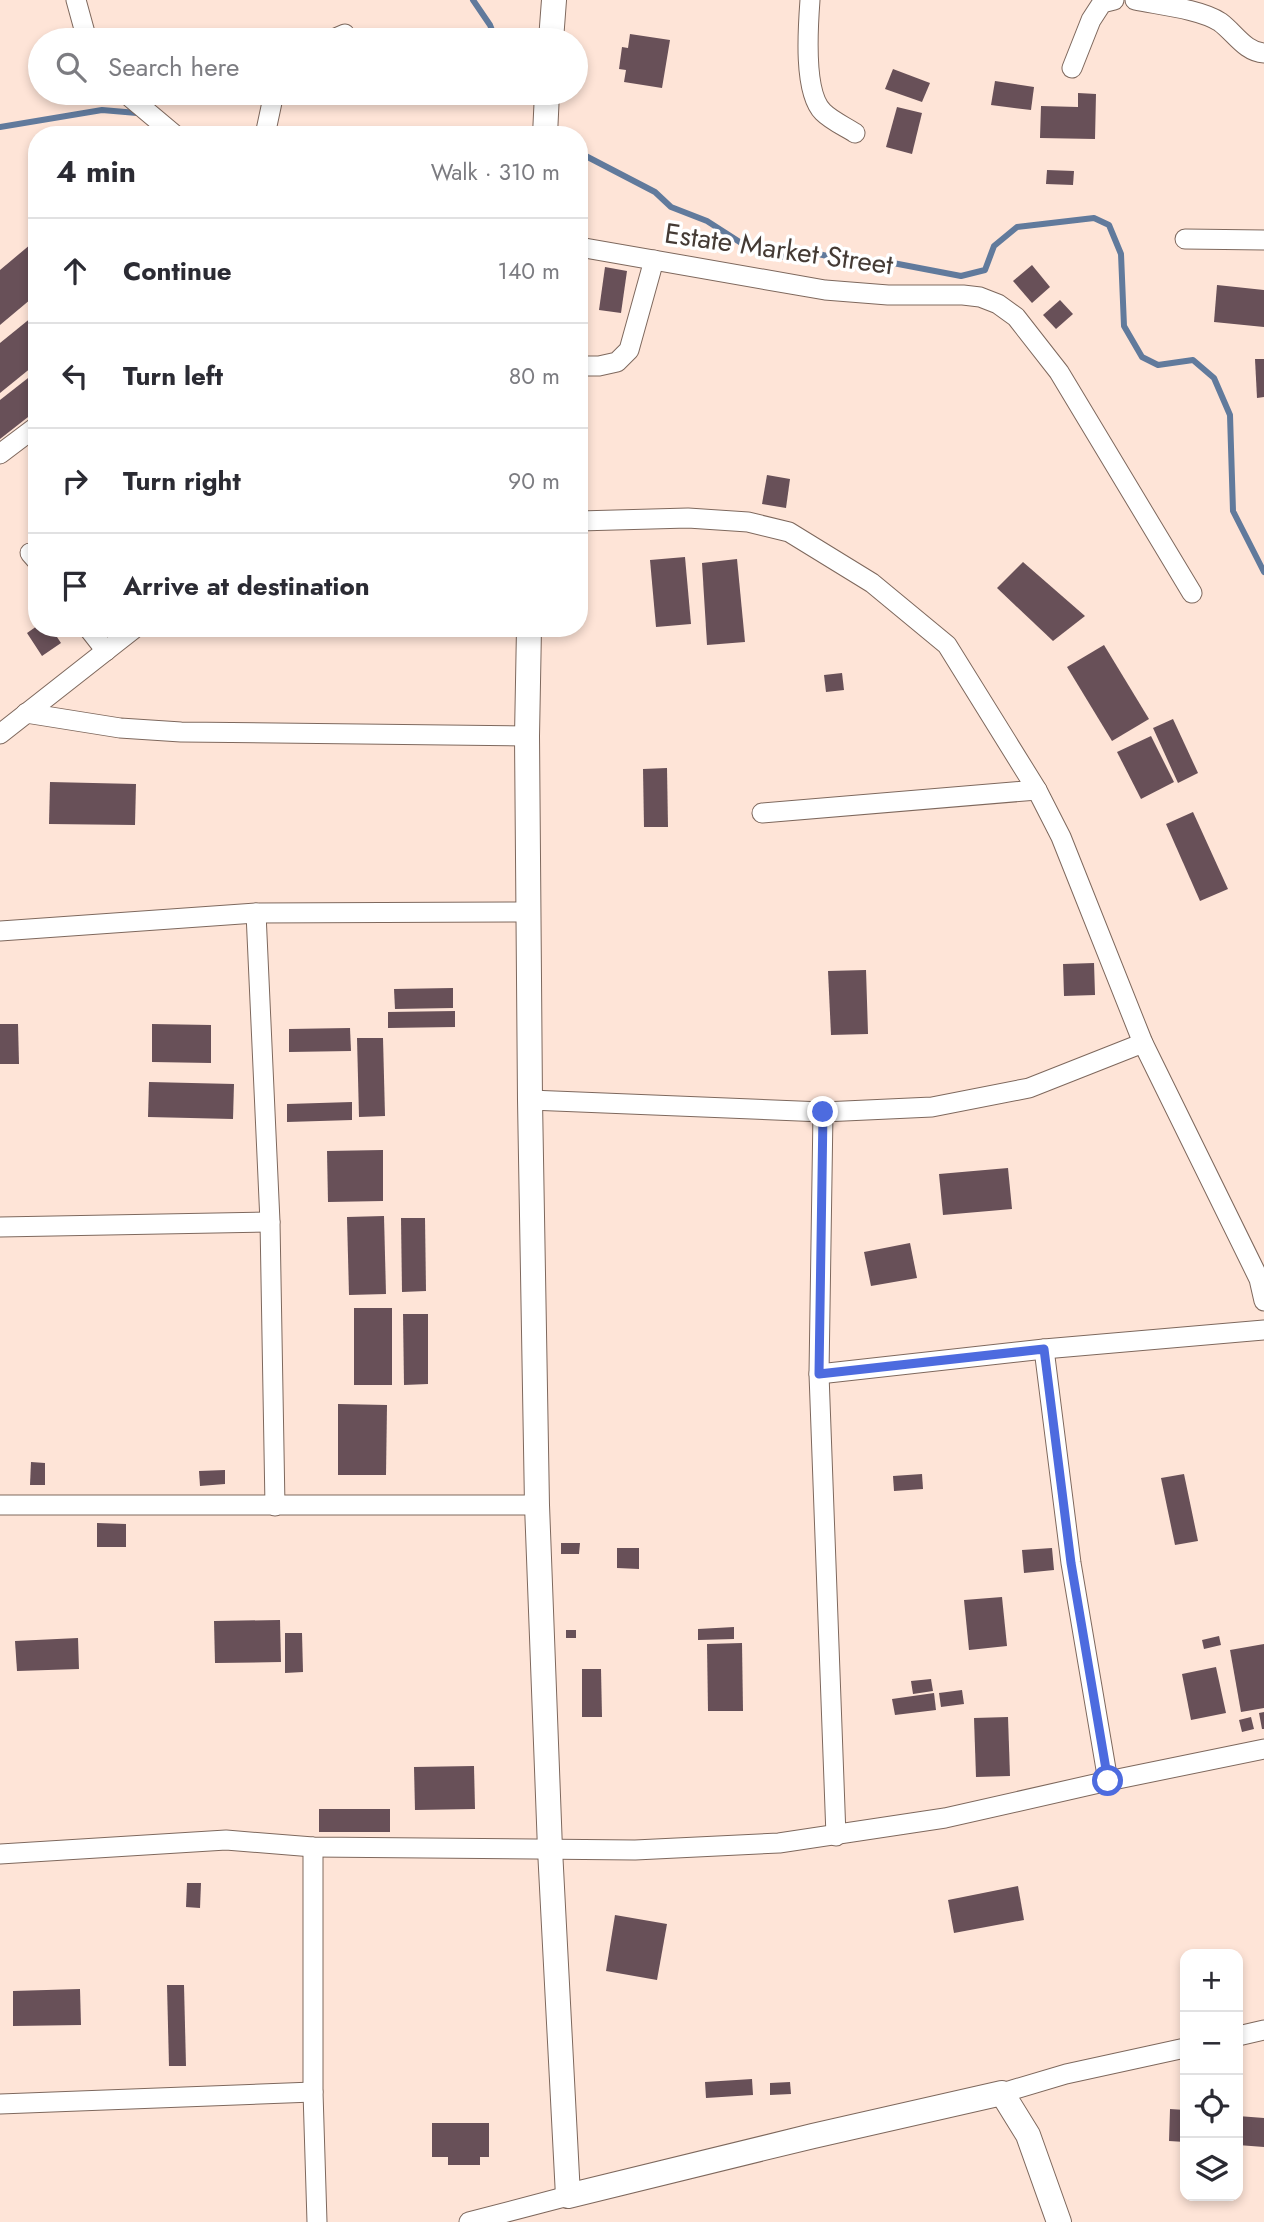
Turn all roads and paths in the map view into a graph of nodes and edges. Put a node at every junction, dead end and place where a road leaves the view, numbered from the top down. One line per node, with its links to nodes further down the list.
1 (76, 0): 6 (street)
2 (554, 0): 7 (street)
3 (810, 0): 16 (street)
4 (1114, 0): 9 (street)
5 (1135, 0): 8 (street)
6 (84, 28)
7 (552, 28)
8 (1264, 53)
9 (1072, 68)
10 (139, 105): 13 (street)
11 (271, 105): 14 (street)
12 (546, 105): 15 (street)
13 (164, 126)
14 (267, 126)
15 (545, 126)
16 (856, 133)
17 (1185, 239): 18 (street)
18 (1264, 240)
19 (588, 249): 20 (street, Estate Market Street)
20 (654, 260): 21 (street); 25 (street, Estate Market Street)
21 (588, 366)
22 (28, 433): 23 (street)
23 (0, 454)
24 (588, 521): 33 (street)
25 (1192, 593)
26 (95, 637): 29 (street)
27 (124, 637): 29 (street)
28 (529, 637): 32 (street)
29 (106, 651): 30 (street)
30 (26, 713): 31 (street); 32 (street)
31 (0, 734)
32 (527, 736): 35 (street)
33 (1037, 790): 34 (street); 38 (street)
34 (762, 813)
35 (530, 912): 36 (street); 39 (street)
36 (256, 913): 37 (street); 41 (street)
37 (0, 931)
38 (1143, 1044): 40 (street); 43 (street)
39 (530, 1100): 40 (street); 49 (street)
40 (823, 1112): 47 (street)
41 (270, 1222): 42 (street); 50 (street)
42 (0, 1227)
43 (1261, 1278): 44 (street)
44 (1264, 1301)
45 (1264, 1330): 46 (street)
46 (1044, 1349): 47 (street); 52 (street)
47 (819, 1374): 53 (street)
48 (0, 1505): 50 (street)
49 (537, 1505): 50 (street); 55 (street)
50 (275, 1506)
51 (1264, 1749): 52 (street)
52 (1108, 1781): 53 (street)
53 (835, 1836): 55 (street)
54 (313, 1847): 55 (street); 56 (street); 60 (street)
55 (550, 1849): 63 (street)
56 (0, 1854)
57 (1264, 2030): 58 (street)
58 (1243, 2035)
59 (1180, 2049): 61 (street)
60 (313, 2092): 62 (street); 64 (street)
61 (1002, 2093): 63 (street); 66 (street)
62 (0, 2104)
63 (568, 2196): 65 (street)
64 (317, 2222)
65 (469, 2222)
66 (1059, 2222)

